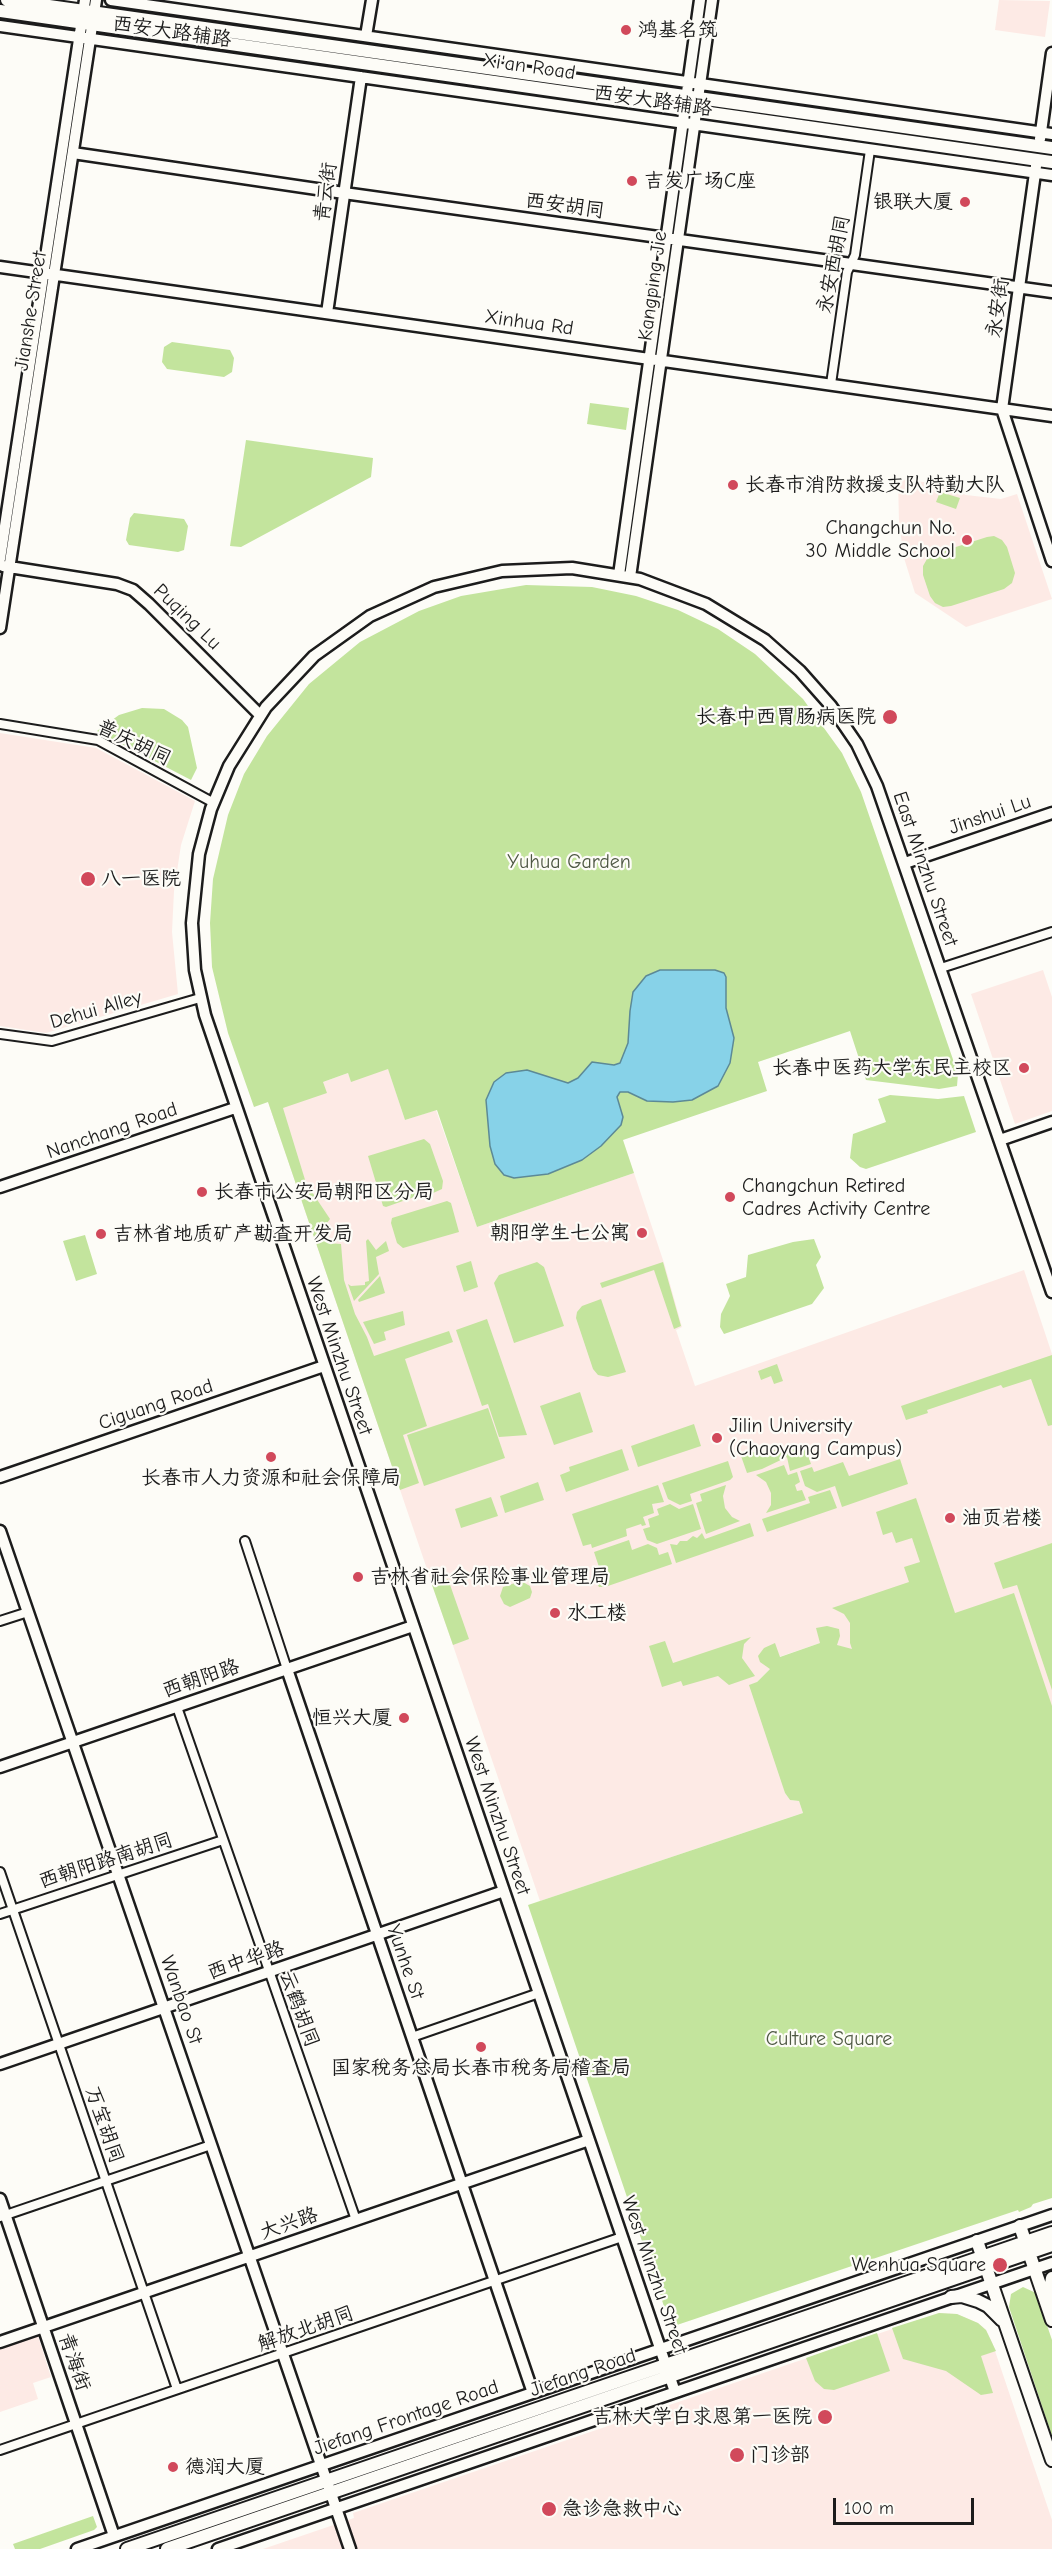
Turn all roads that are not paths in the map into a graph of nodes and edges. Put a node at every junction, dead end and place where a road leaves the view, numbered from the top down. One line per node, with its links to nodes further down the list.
1 (7, 0): 7 (main road, Xi'an Road)
2 (111, 0): 9 (street, 西安大路辅路)
3 (372, 0): 9 (street)
4 (700, 0): 13 (street, Kangping Jie)
5 (712, 0): 13 (street, Kangping Jie)
6 (0, 11): 7 (main road, Xi'an Road)
7 (89, 12): 10 (street, Jianshe Street); 14 (main road, Xi'an Road)
8 (0, 26): 10 (street, 西安大路辅路)
9 (366, 36): 13 (street, 西安大路辅路)
10 (85, 38): 12 (street, 西安大路辅路); 20 (street, Jianshe Street); 29 (street, Jianshe Street)
11 (1052, 53): 16 (street, 永安街)
12 (361, 77): 15 (street, 西安大路辅路); 25 (street, 青云街)
13 (694, 83): 14 (street, Kangping Jie); 16 (street, 西安大路辅路)
14 (691, 104): 15 (street, Kangping Jie); 17 (main road, Xi'an Road); 21 (main road, Xi'an Road)
15 (688, 124): 19 (street, 西安大路辅路); 26 (street, Kangping Jie)
16 (1046, 134): 17 (street, 永安街)
17 (1039, 147): 18 (main road, Xi'an Road); 21 (street, 永安街)
18 (1052, 148)
19 (870, 150): 23 (street, 西安大路辅路); 27 (street, 永安西胡同)
20 (73, 153): 25 (street, 西安胡同); 29 (street, Jianshe Street)
21 (1037, 160): 22 (main road, Xi'an Road); 23 (street, 永安街)
22 (1052, 162)
23 (1035, 173): 24 (street, 西安大路辅路); 30 (street, 永安街)
24 (1052, 175)
25 (344, 194): 26 (street, 西安胡同); 32 (street, 青云街)
26 (672, 239): 27 (street, 西安胡同); 33 (street, Kangping Jie)
27 (851, 264): 30 (street, 西安胡同); 34 (street, 永安西胡同)
28 (0, 267): 29 (street, Xinhua Rd)
29 (49, 274): 32 (street, Xinhua Rd); 37 (street, Jianshe Street); 39 (street, Jianshe Street)
30 (1019, 287): 31 (street, 西安胡同); 35 (street, 永安街)
31 (1052, 292)
32 (327, 313): 33 (street, Xinhua Rd)
33 (656, 359): 34 (street, Xinhua Rd); 40 (street, Kangping Jie)
34 (831, 384): 35 (street, Xinhua Rd)
35 (1002, 409): 36 (street, Xinhua Rd); 38 (street, 永安街)
36 (1052, 416)
37 (0, 559)
38 (1052, 561)
39 (5, 566): 41 (street, Jianshe Street); 42 (street, Puqing Lu)
40 (625, 576): 42 (street, West Minzhu Street); 46 (street, East Minzhu Street)
41 (0, 628)
42 (260, 715): 44 (street, West Minzhu Street)
43 (0, 724): 44 (street, 普庆胡同)
44 (214, 803): 49 (street, West Minzhu Street)
45 (1052, 813): 46 (street, Jinshui Lu)
46 (905, 863): 48 (street, East Minzhu Street)
47 (1052, 932): 48 (street)
48 (941, 968): 53 (street, East Minzhu Street)
49 (200, 998): 50 (street, Dehui Alley); 51 (street, West Minzhu Street)
50 (0, 1034)
51 (236, 1108): 54 (street, Nanchang Road); 56 (street, West Minzhu Street)
52 (1052, 1122): 53 (street)
53 (1000, 1140): 55 (street, East Minzhu Street)
54 (0, 1187)
55 (1052, 1292)
56 (324, 1366): 57 (street, Ciguang Road); 62 (street, West Minzhu Street)
57 (0, 1477)
58 (0, 1531): 60 (street, Wanbao St)
59 (244, 1541): 63 (street, Yunhe St)
60 (28, 1612): 61 (street); 65 (street, Wanbao St)
61 (0, 1621)
62 (413, 1626): 63 (street, 西朝阳路); 70 (street, West Minzhu Street)
63 (286, 1669): 64 (street, 西朝阳路); 73 (street, Yunhe St)
64 (177, 1707): 65 (street, 西朝阳路); 67 (street, 云鹤胡同)
65 (73, 1742): 66 (street, 西朝阳路); 69 (street, Wanbao St)
66 (0, 1767)
67 (223, 1840): 69 (street, 西朝阳路南胡同); 74 (street, 云鹤胡同)
68 (0, 1872): 71 (street, 万宝胡同)
69 (118, 1875): 71 (street, 西朝阳路南胡同); 76 (street, Wanbao St)
70 (504, 1892): 73 (street, 西中华路); 75 (street, West Minzhu Street)
71 (12, 1910): 72 (street, 西朝阳路南胡同); 78 (street, 万宝胡同)
72 (0, 1914)
73 (377, 1935): 74 (street, 西中华路); 77 (street, Yunhe St)
74 (269, 1972): 76 (street, 西中华路); 87 (street, 云鹤胡同)
75 (539, 1994): 77 (street); 80 (street, West Minzhu Street)
76 (164, 2008): 78 (street, 西中华路); 81 (street, Wanbao St)
77 (412, 2037): 83 (street, Yunhe St)
78 (59, 2044): 79 (street, 西中华路); 82 (street, 万宝胡同)
79 (0, 2064)
80 (589, 2140): 83 (street, 大兴路); 90 (street, West Minzhu Street)
81 (212, 2145): 82 (street); 94 (street, Wanbao St)
82 (106, 2181): 86 (street); 101 (street, 万宝胡同)
83 (462, 2183): 87 (street, 大兴路); 99 (street, Yunhe St)
84 (0, 2199): 86 (street, 青海街)
85 (1052, 2215): 88 (street, Jiefang Frontage Road)
86 (3, 2216): 106 (street, 青海街)
87 (356, 2220): 94 (street, 大兴路)
88 (1020, 2226): 91 (street, Jiefang Frontage Road); 93 (main road)
89 (1052, 2233): 93 (main road, Jiefang Road)
90 (622, 2237): 99 (street, 解放北胡同); 108 (street, West Minzhu Street)
91 (977, 2241): 95 (main road); 108 (street, Jiefang Frontage Road)
92 (1052, 2245): 93 (main road, Jiefang Road)
93 (1027, 2247): 95 (main road, Jiefang Road); 97 (main road)
94 (250, 2257): 101 (street, 大兴路); 109 (street, Wanbao St)
95 (984, 2262): 100 (main road); 110 (main road, Jiefang Road)
96 (1052, 2263): 97 (street)
97 (1035, 2269): 100 (street); 103 (main road)
98 (1052, 2278): 103 (main road)
99 (495, 2280): 109 (street, 解放北胡同); 113 (street, Yunhe St)
100 (991, 2283): 102 (street); 105 (main road)
101 (144, 2293): 106 (street, 大兴路); 111 (street, 万宝胡同)
102 (951, 2297): 105 (main road); 112 (street)
103 (1048, 2307): 104 (main road)
104 (1052, 2320)
105 (1005, 2323): 116 (main road)
106 (43, 2327): 107 (street, 大兴路); 114 (street, 青海街)
107 (0, 2342)
108 (661, 2349): 110 (street, West Minzhu Street); 113 (street, Jiefang Frontage Road)
109 (284, 2354): 111 (street, 解放北胡同); 117 (street, Wanbao St)
110 (668, 2371): 112 (street, West Minzhu Street); 118 (main road, Jiefang Road)
111 (177, 2389): 114 (street, 解放北胡同)
112 (675, 2392): 119 (street)
113 (533, 2393): 117 (street, Jiefang Frontage Road)
114 (76, 2424): 115 (street, 解放北胡同); 120 (street, 青海街)
115 (0, 2450)
116 (1052, 2460)
117 (322, 2465): 118 (street, Wanbao St); 120 (street, Jiefang Frontage Road)
118 (329, 2487): 119 (street, Wanbao St); 122 (main road, Jiefang Road); 123 (main road, Jiefang Road)
119 (336, 2509): 124 (street); 125 (street, Wanbao St)
120 (114, 2536): 121 (street, Jiefang Frontage Road)
121 (77, 2549)
122 (127, 2549)
123 (167, 2549)
124 (218, 2549)
125 (350, 2549)

